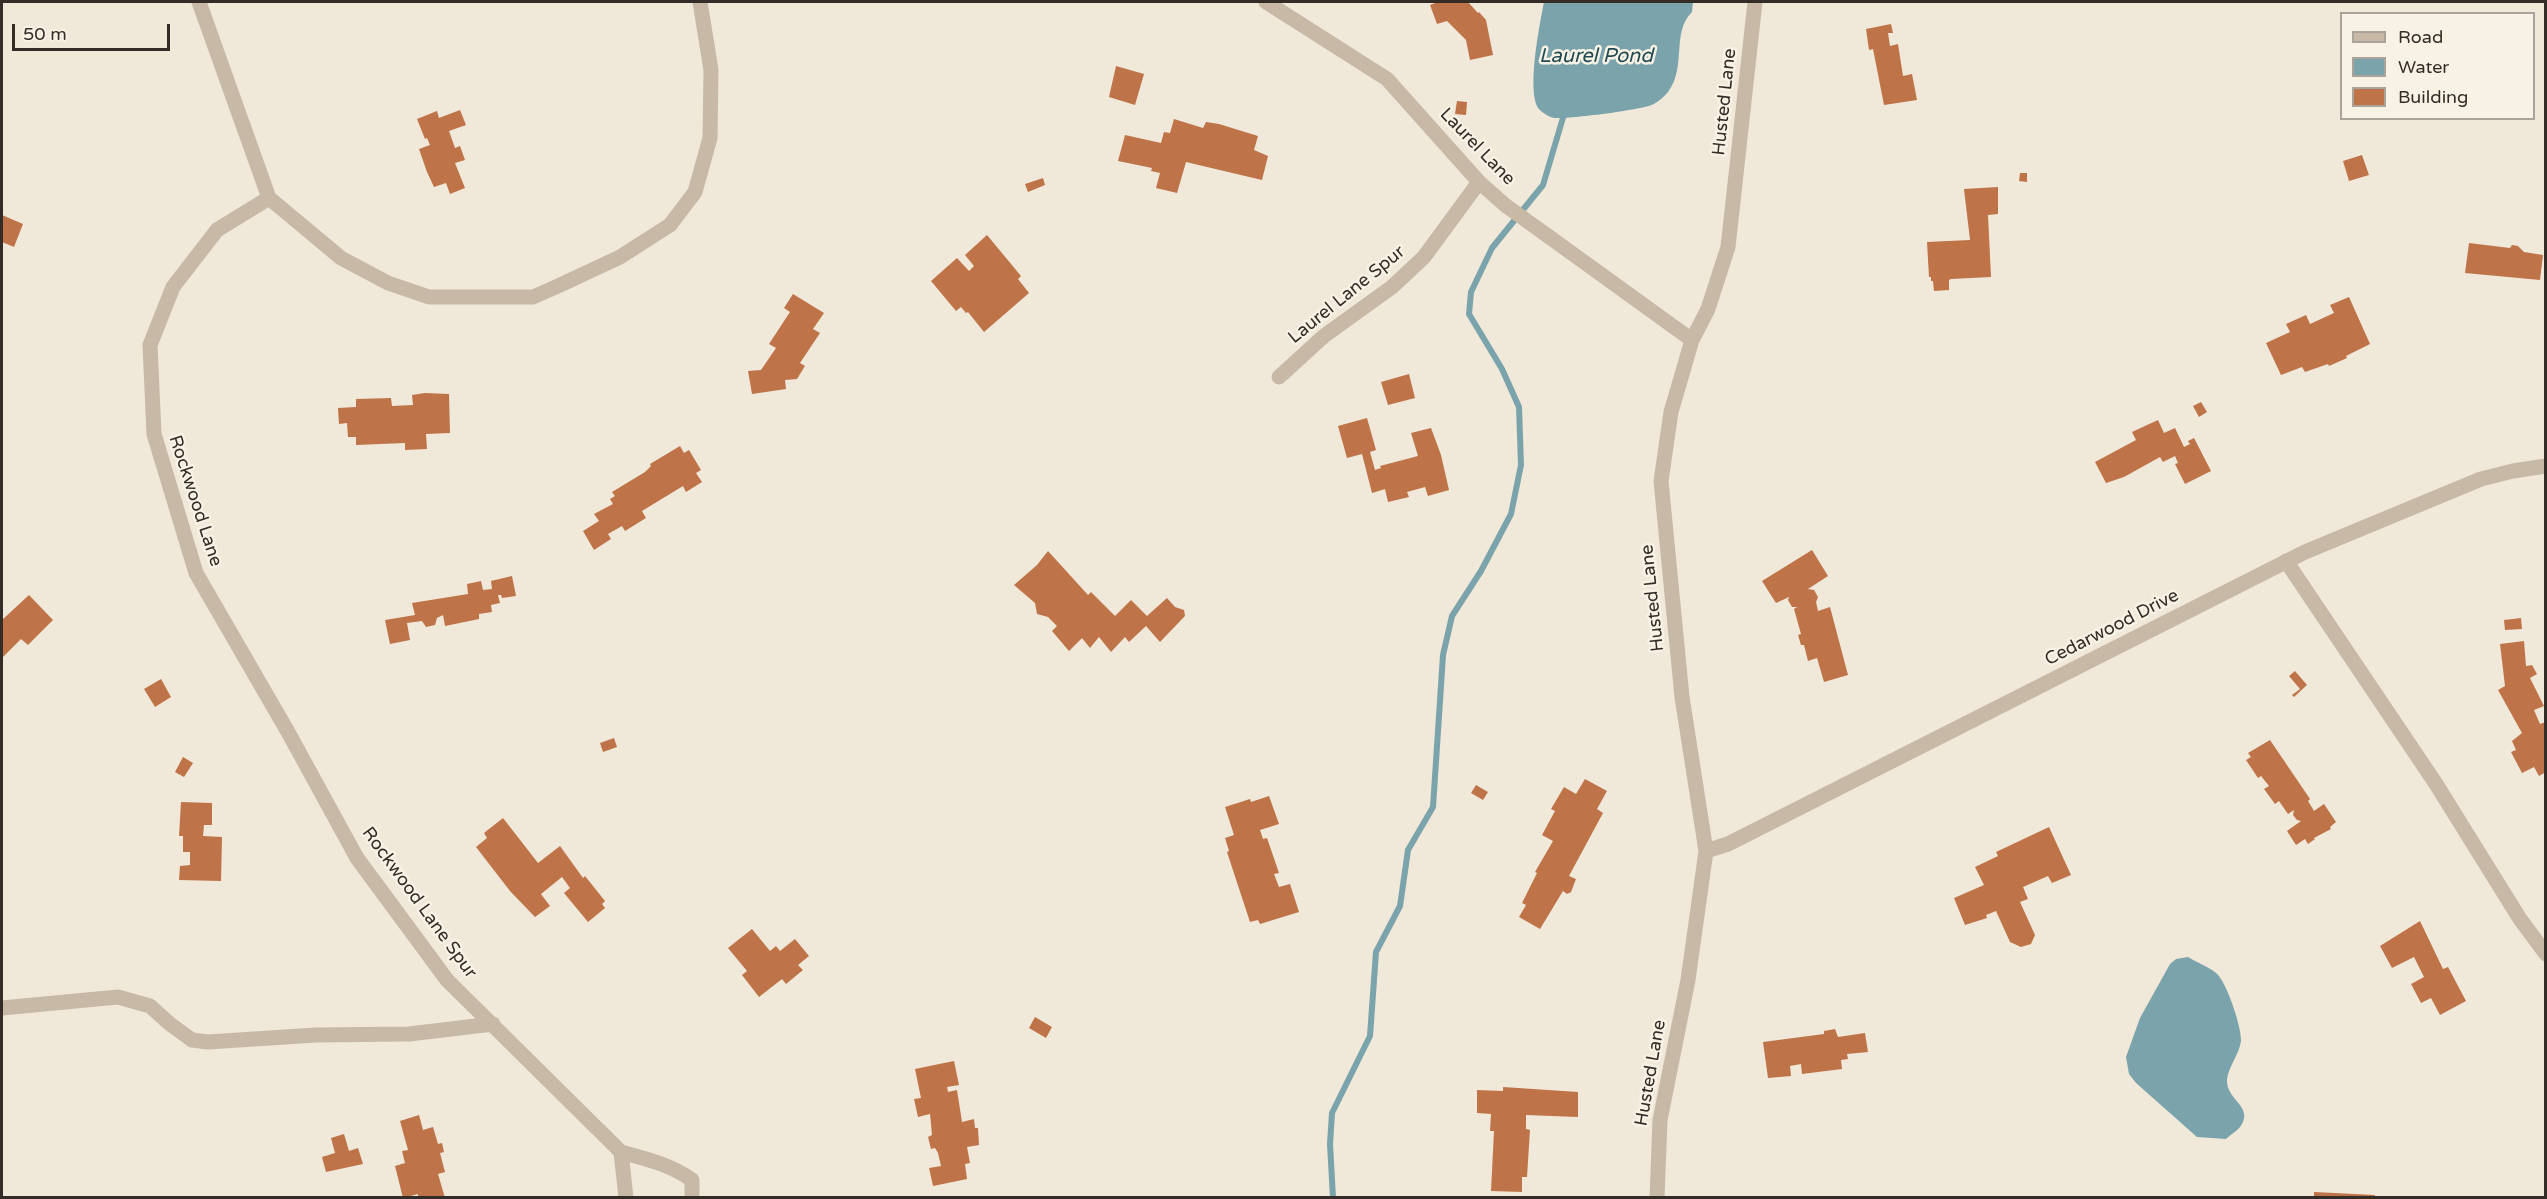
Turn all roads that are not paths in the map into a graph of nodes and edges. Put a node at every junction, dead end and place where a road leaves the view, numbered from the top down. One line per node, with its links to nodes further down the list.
1 (199, 2): 6 (street)
2 (700, 2): 6 (street)
3 (1266, 2): 5 (street, Laurel Lane)
4 (1755, 2): 7 (street, Husted Lane)
5 (1479, 182): 7 (street, Laurel Lane); 8 (street, Laurel Lane Spur)
6 (269, 198): 11 (street, Rockwood Lane)
7 (1692, 340): 12 (street, Husted Lane)
8 (1279, 377)
9 (2546, 466): 10 (street, Cedarwood Drive)
10 (2286, 561): 12 (street, Cedarwood Drive); 13 (street)
11 (288, 732): 15 (street, Rockwood Lane Spur)
12 (1706, 851): 19 (street, Husted Lane)
13 (2546, 954)
14 (2, 1008): 15 (street)
15 (493, 1024): 16 (street, Rockwood Lane Spur)
16 (621, 1152): 17 (street); 18 (street, Rockwood Lane Spur)
17 (626, 1197)
18 (692, 1197)
19 (1657, 1197)

